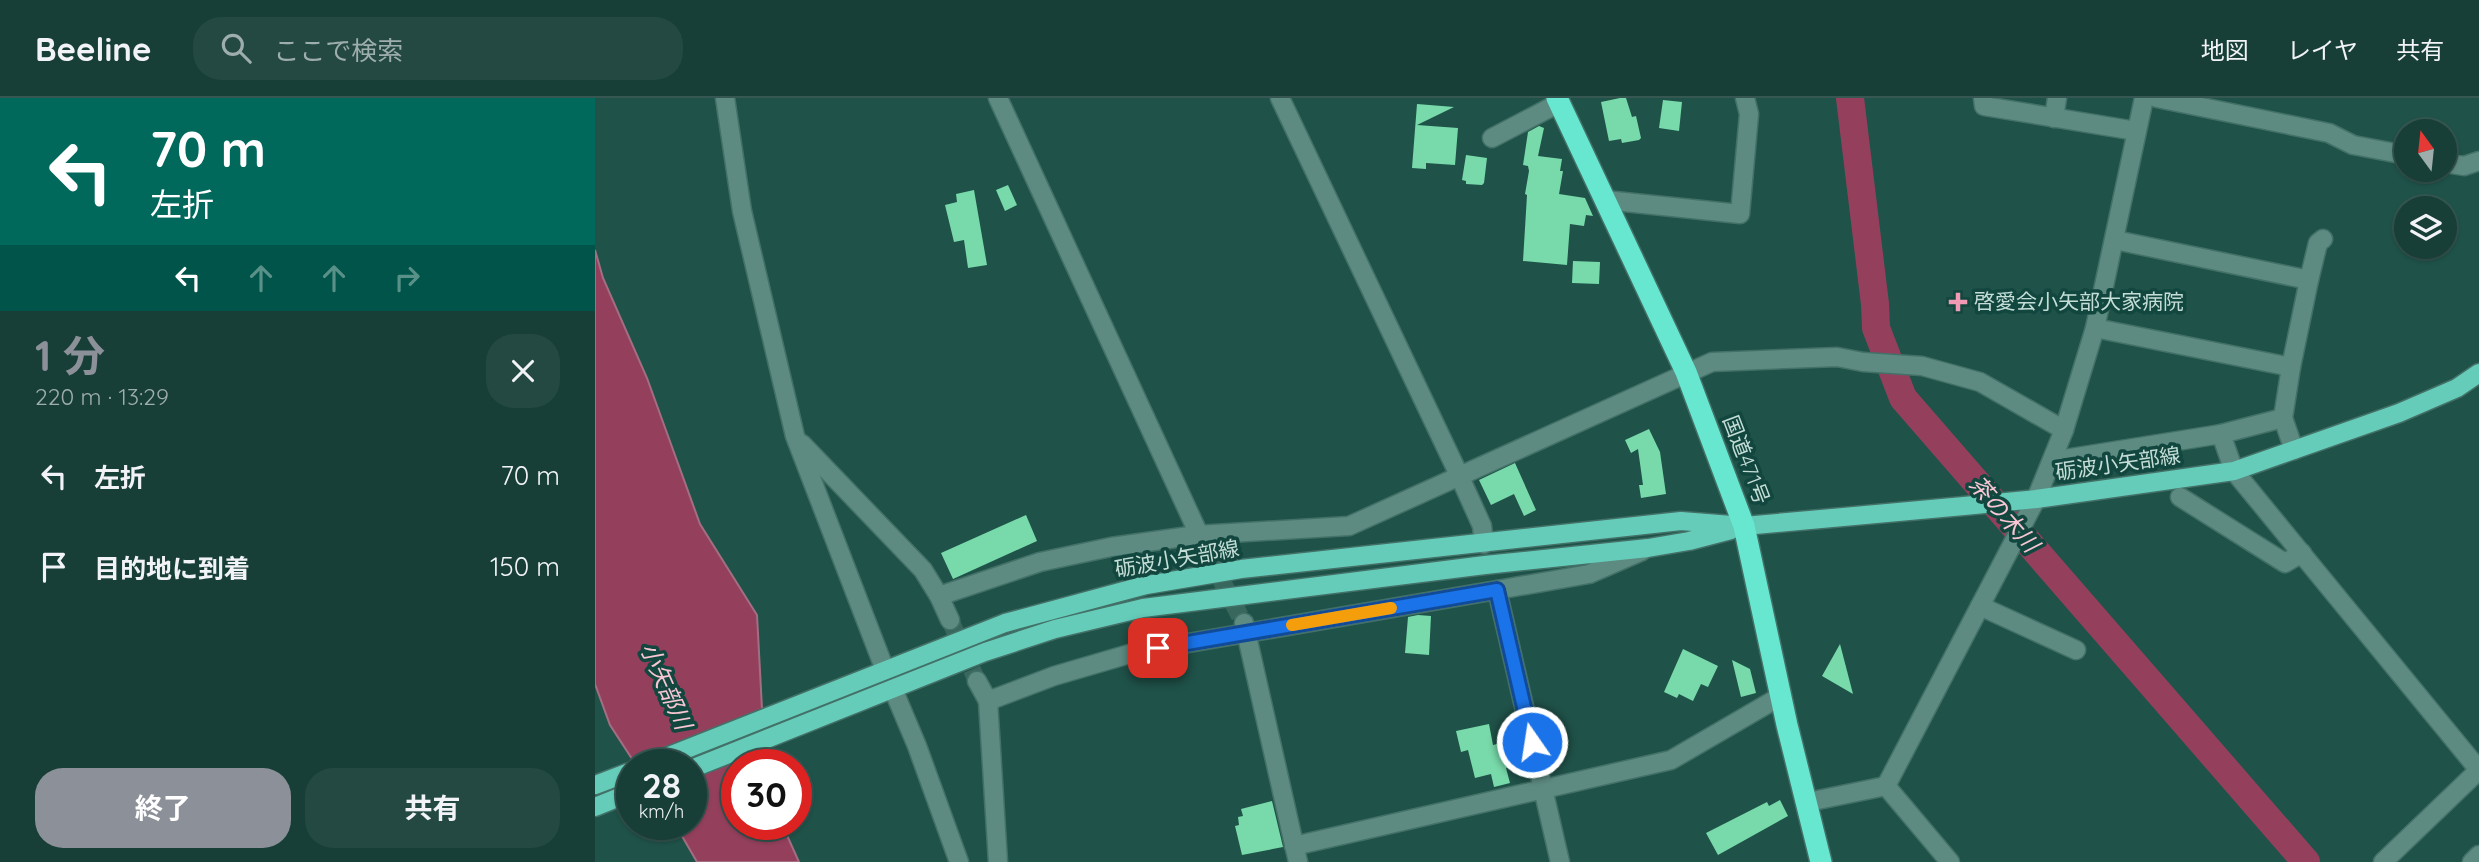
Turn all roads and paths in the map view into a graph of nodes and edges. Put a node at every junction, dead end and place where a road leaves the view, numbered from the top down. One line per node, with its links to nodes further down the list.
1 (725, 98): 27 (street)
2 (997, 98): 35 (street)
3 (1280, 98): 31 (street)
4 (1745, 98): 16 (street)
5 (1983, 98): 10 (street)
6 (2057, 98): 10 (street)
7 (2144, 98): 11 (street)
8 (2157, 98): 13 (street)
9 (1558, 101): 12 (street); 16 (highway, 国道471号)
10 (2054, 118): 11 (street)
11 (2136, 131): 18 (street)
12 (1492, 138)
13 (2394, 153)
14 (2479, 160): 15 (street)
15 (2457, 165)
16 (1605, 200): 22 (highway, 国道471号)
17 (2323, 239): 19 (street)
18 (2115, 240): 19 (street); 20 (street)
19 (2309, 280): 21 (street)
20 (2095, 328): 21 (street); 25 (street)
21 (2291, 367): 24 (street)
22 (1686, 372): 25 (street); 31 (street); 34 (highway, 国道471号)
23 (2479, 373): 28 (main road, 砺波小矢部線)
24 (2283, 418): 26 (street); 28 (street)
25 (2064, 430): 29 (street)
26 (2221, 434): 29 (street); 30 (street)
27 (795, 436): 41 (street); 46 (street)
28 (2294, 450): 30 (main road, 砺波小矢部線)
29 (2052, 461): 33 (street)
30 (2234, 471): 33 (main road, 砺波小矢部線); 39 (street)
31 (1459, 475): 35 (street); 36 (street)
32 (2180, 497): 39 (street)
33 (2036, 499): 34 (main road, 砺波小矢部線); 42 (street)
34 (1744, 526): 36 (main road, 砺波小矢部線); 37 (main road, 砺波小矢部線); 49 (highway, 国道471号)
35 (1198, 535): 38 (street); 41 (street)
36 (1484, 544): 46 (main road, 砺波小矢部線)
37 (1648, 548): 40 (street); 48 (main road, 砺波小矢部線)
38 (1207, 552)
39 (2302, 554): 53 (street)
40 (1497, 590): 44 (street); 57 (street)
41 (939, 596): 43 (street)
42 (1980, 606): 45 (street); 56 (street)
43 (950, 620)
44 (1245, 627): 50 (street); 61 (street)
45 (2076, 650)
46 (878, 673): 51 (main road, 砺波小矢部線)
47 (977, 681): 50 (street)
48 (887, 692): 52 (main road, 砺波小矢部線); 63 (street)
49 (1781, 696): 57 (street); 59 (highway, 国道471号)
50 (988, 701): 64 (street)
51 (686, 749)
52 (707, 763)
53 (2479, 770): 68 (street)
54 (616, 777): 55 (main road)
55 (595, 785)
56 (1886, 786): 59 (street); 67 (street)
57 (1543, 789): 61 (street); 65 (street)
58 (616, 798): 60 (main road)
59 (1808, 802): 66 (highway, 国道471号)
60 (595, 807)
61 (1296, 854)
62 (2479, 855): 69 (street)
63 (959, 862)
64 (998, 862)
65 (1560, 862)
66 (1821, 862)
67 (1950, 862)
68 (2383, 862)
69 (2472, 862)

